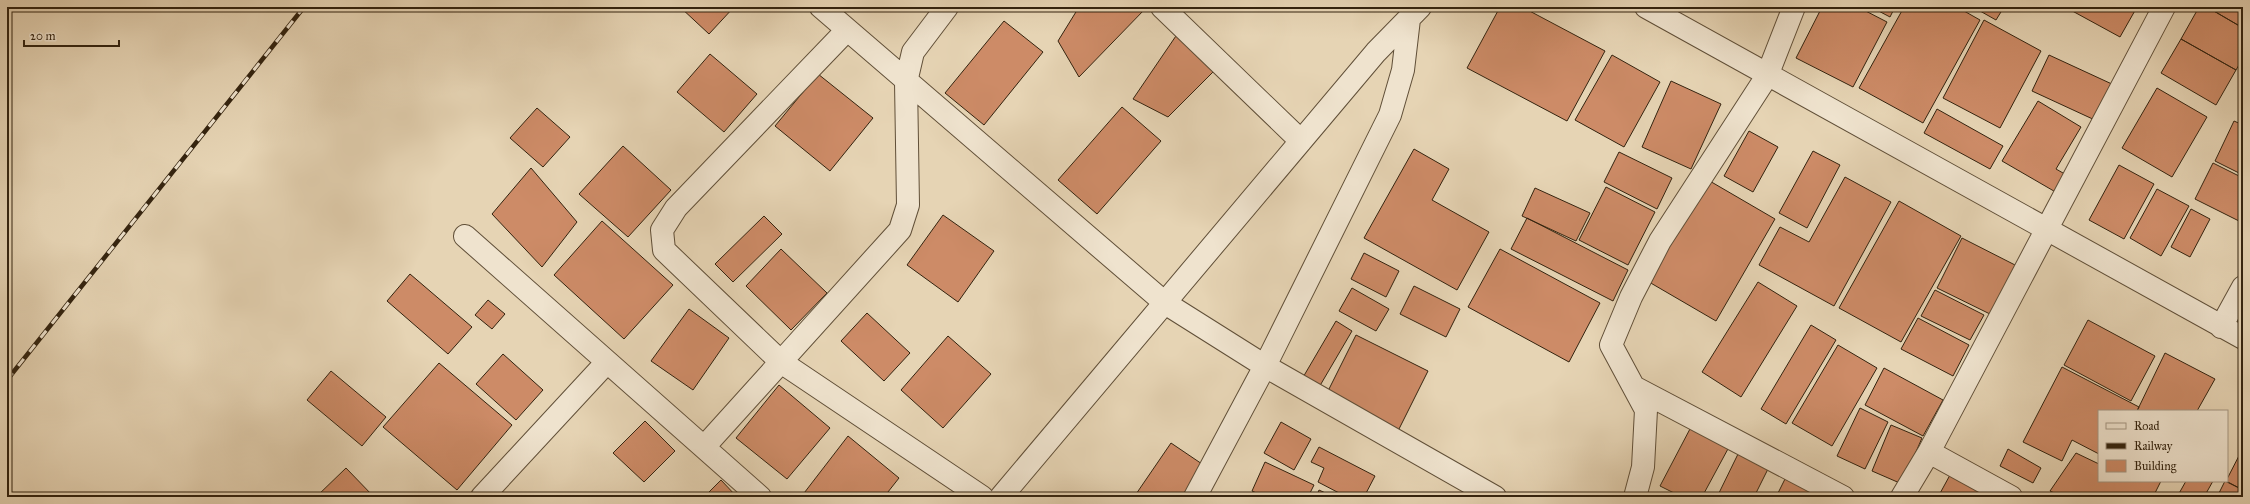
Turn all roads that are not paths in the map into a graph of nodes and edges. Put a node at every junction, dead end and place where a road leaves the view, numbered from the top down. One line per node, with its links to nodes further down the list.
1 (821, 7): 8 (street)
2 (947, 7): 10 (street)
3 (1162, 7): 11 (street)
4 (1646, 7): 9 (street)
5 (1794, 7): 9 (street)
6 (2164, 7): 12 (street)
7 (1414, 13): 11 (street); 20 (street)
8 (847, 30): 10 (street); 19 (street)
9 (1767, 76): 12 (street); 21 (street)
10 (906, 82): 15 (street); 19 (street)
11 (1301, 141): 15 (street)
12 (2048, 229): 16 (street); 23 (street)
13 (465, 236): 18 (street)
14 (2243, 287): 16 (street)
15 (1165, 303): 20 (street); 27 (street)
16 (2221, 327): 17 (street)
17 (2243, 338)
18 (607, 362): 22 (street); 24 (street)
19 (781, 362): 22 (street); 26 (street)
20 (1265, 366): 28 (street); 29 (street)
21 (1634, 387): 30 (street); 31 (street)
22 (704, 447): 25 (street)
23 (1929, 452): 32 (street); 33 (street)
24 (482, 497)
25 (760, 497)
26 (982, 497)
27 (1001, 497)
28 (1195, 497)
29 (1495, 497)
30 (1634, 497)
31 (1843, 497)
32 (1902, 497)
33 (2011, 497)

